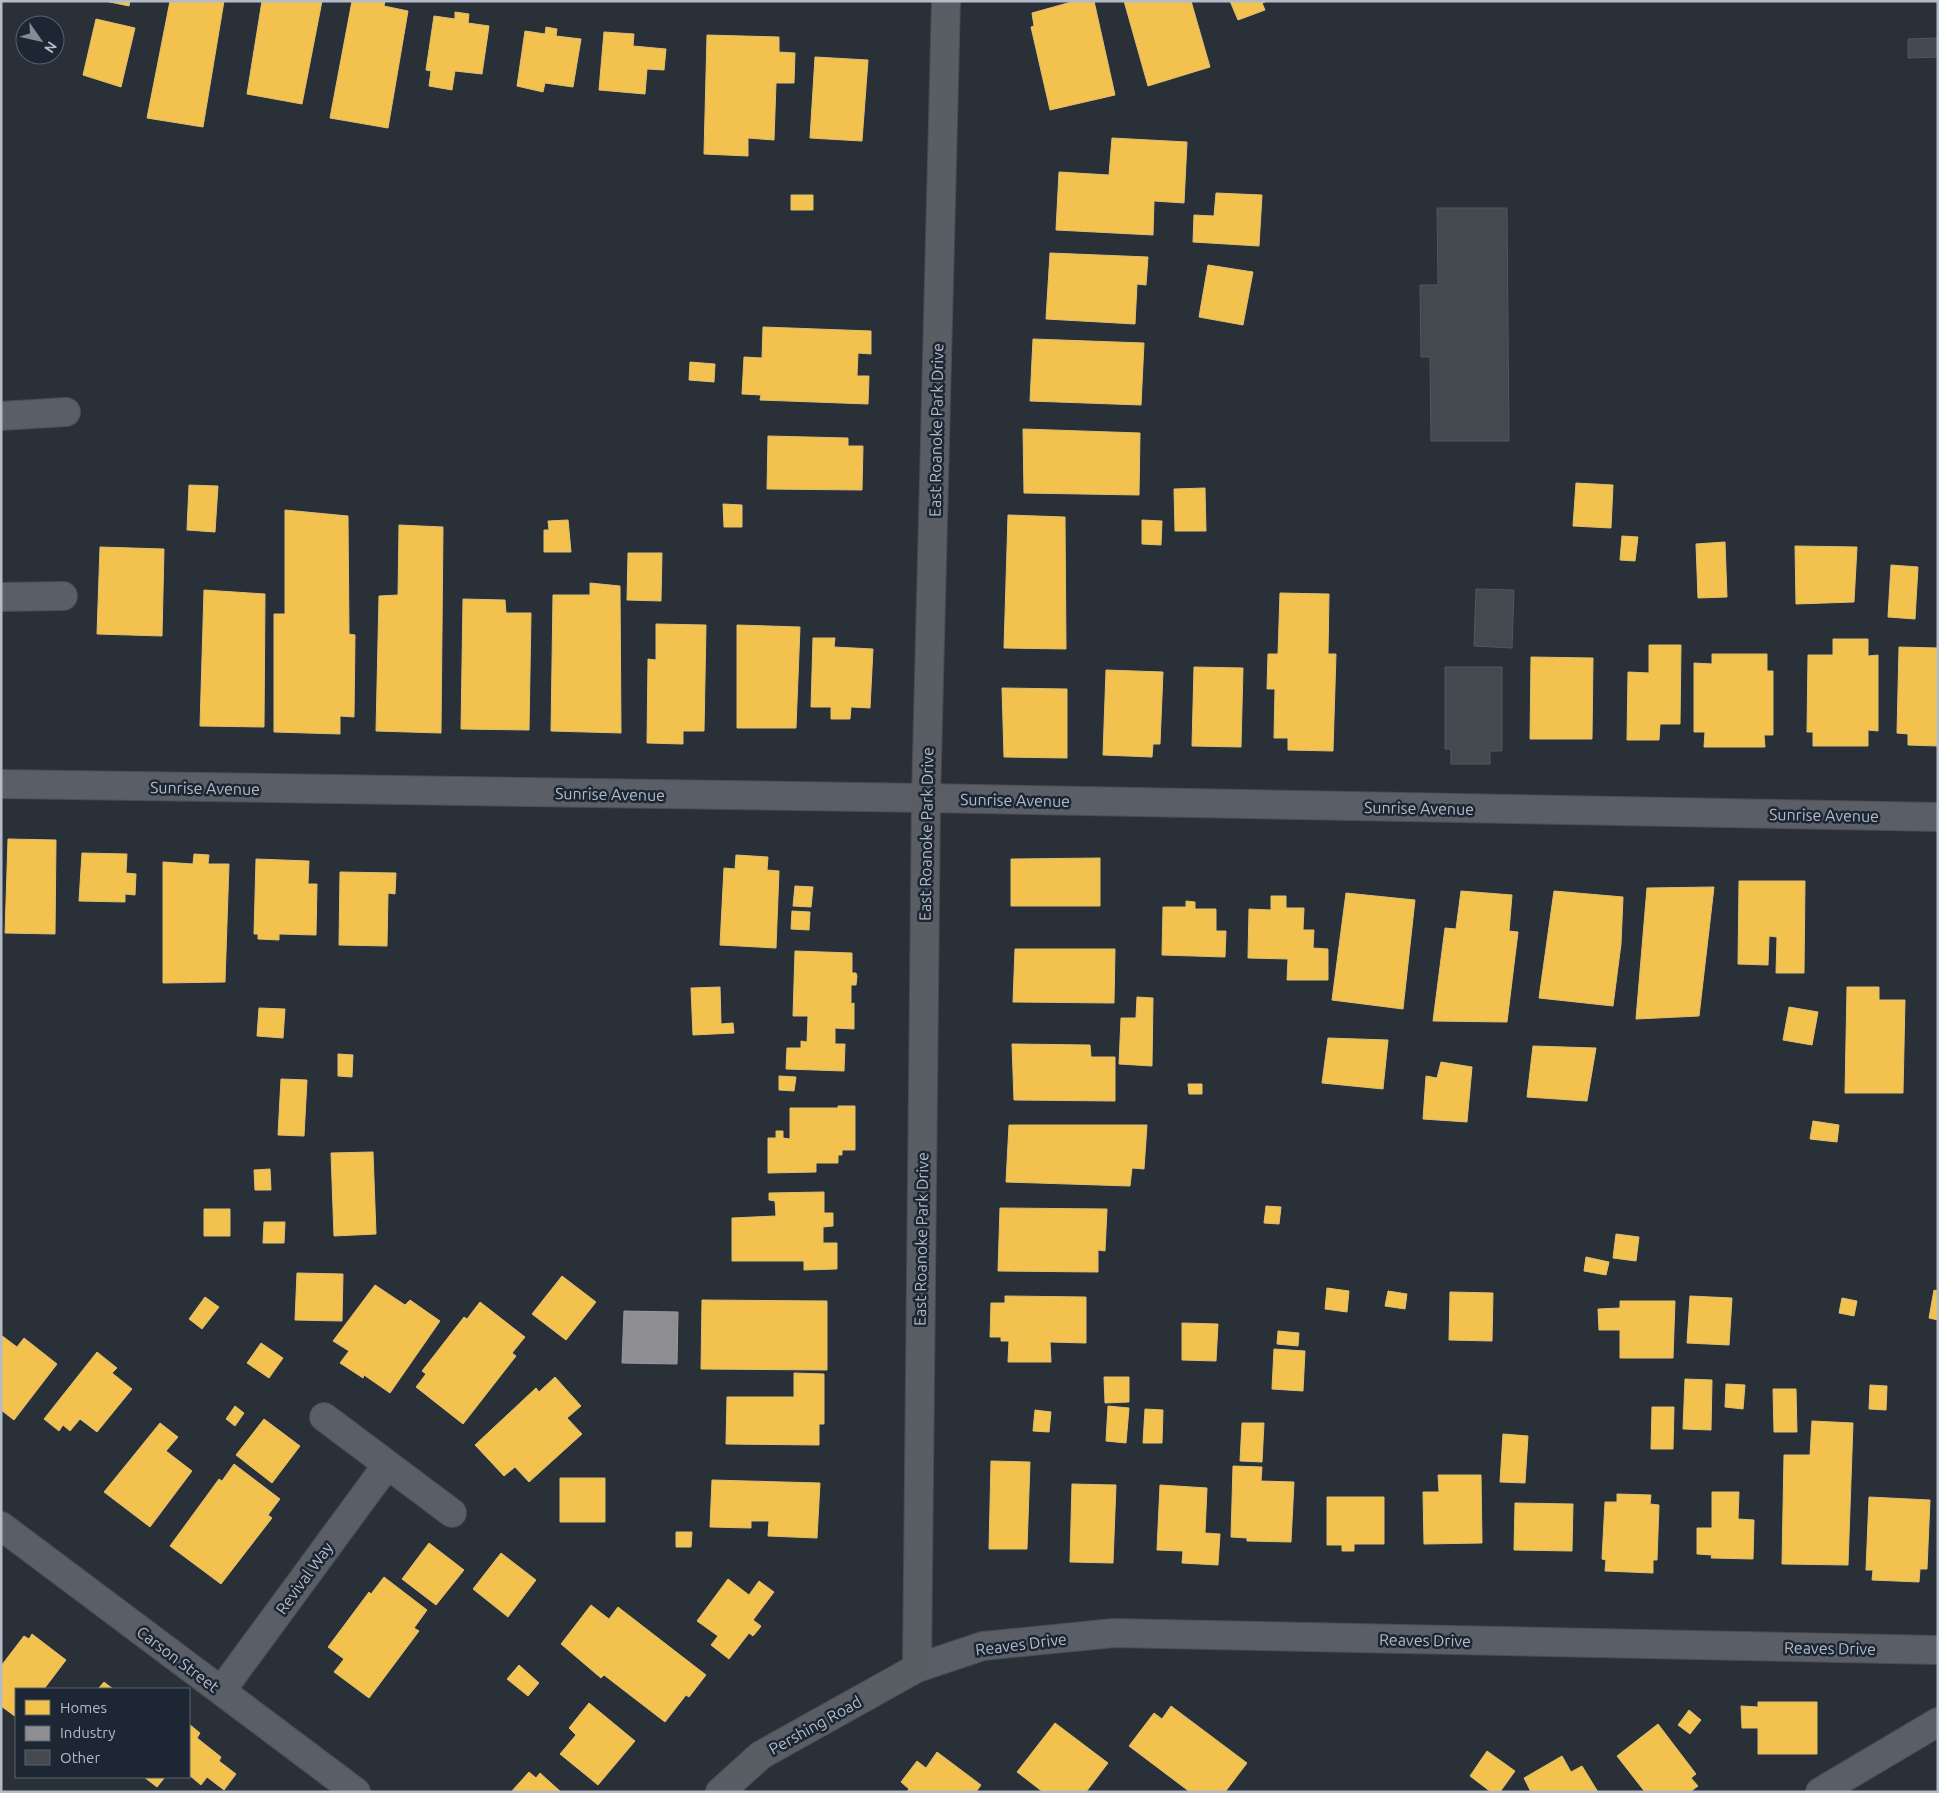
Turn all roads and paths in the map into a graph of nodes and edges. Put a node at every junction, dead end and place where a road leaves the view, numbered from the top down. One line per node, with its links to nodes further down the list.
1 (946, 1): 7 (street, East Roanoke Park Drive)
2 (66, 412): 3 (street)
3 (1, 416)
4 (63, 596): 5 (street)
5 (1, 597)
6 (1, 784): 7 (street, Sunrise Avenue)
7 (926, 798): 8 (street, Sunrise Avenue); 14 (street, East Roanoke Park Drive)
8 (1938, 818)
9 (324, 1417): 10 (street)
10 (387, 1465): 11 (street); 15 (street, Revival Way)
11 (452, 1513)
12 (1, 1526): 15 (street, Carson Street)
13 (1938, 1650): 14 (street, Reaves Drive)
14 (917, 1668): 18 (street, Pershing Road)
15 (221, 1691): 17 (street, Carson Street)
16 (1938, 1722): 19 (street)
17 (356, 1792)
18 (720, 1792)
19 (1820, 1792)

